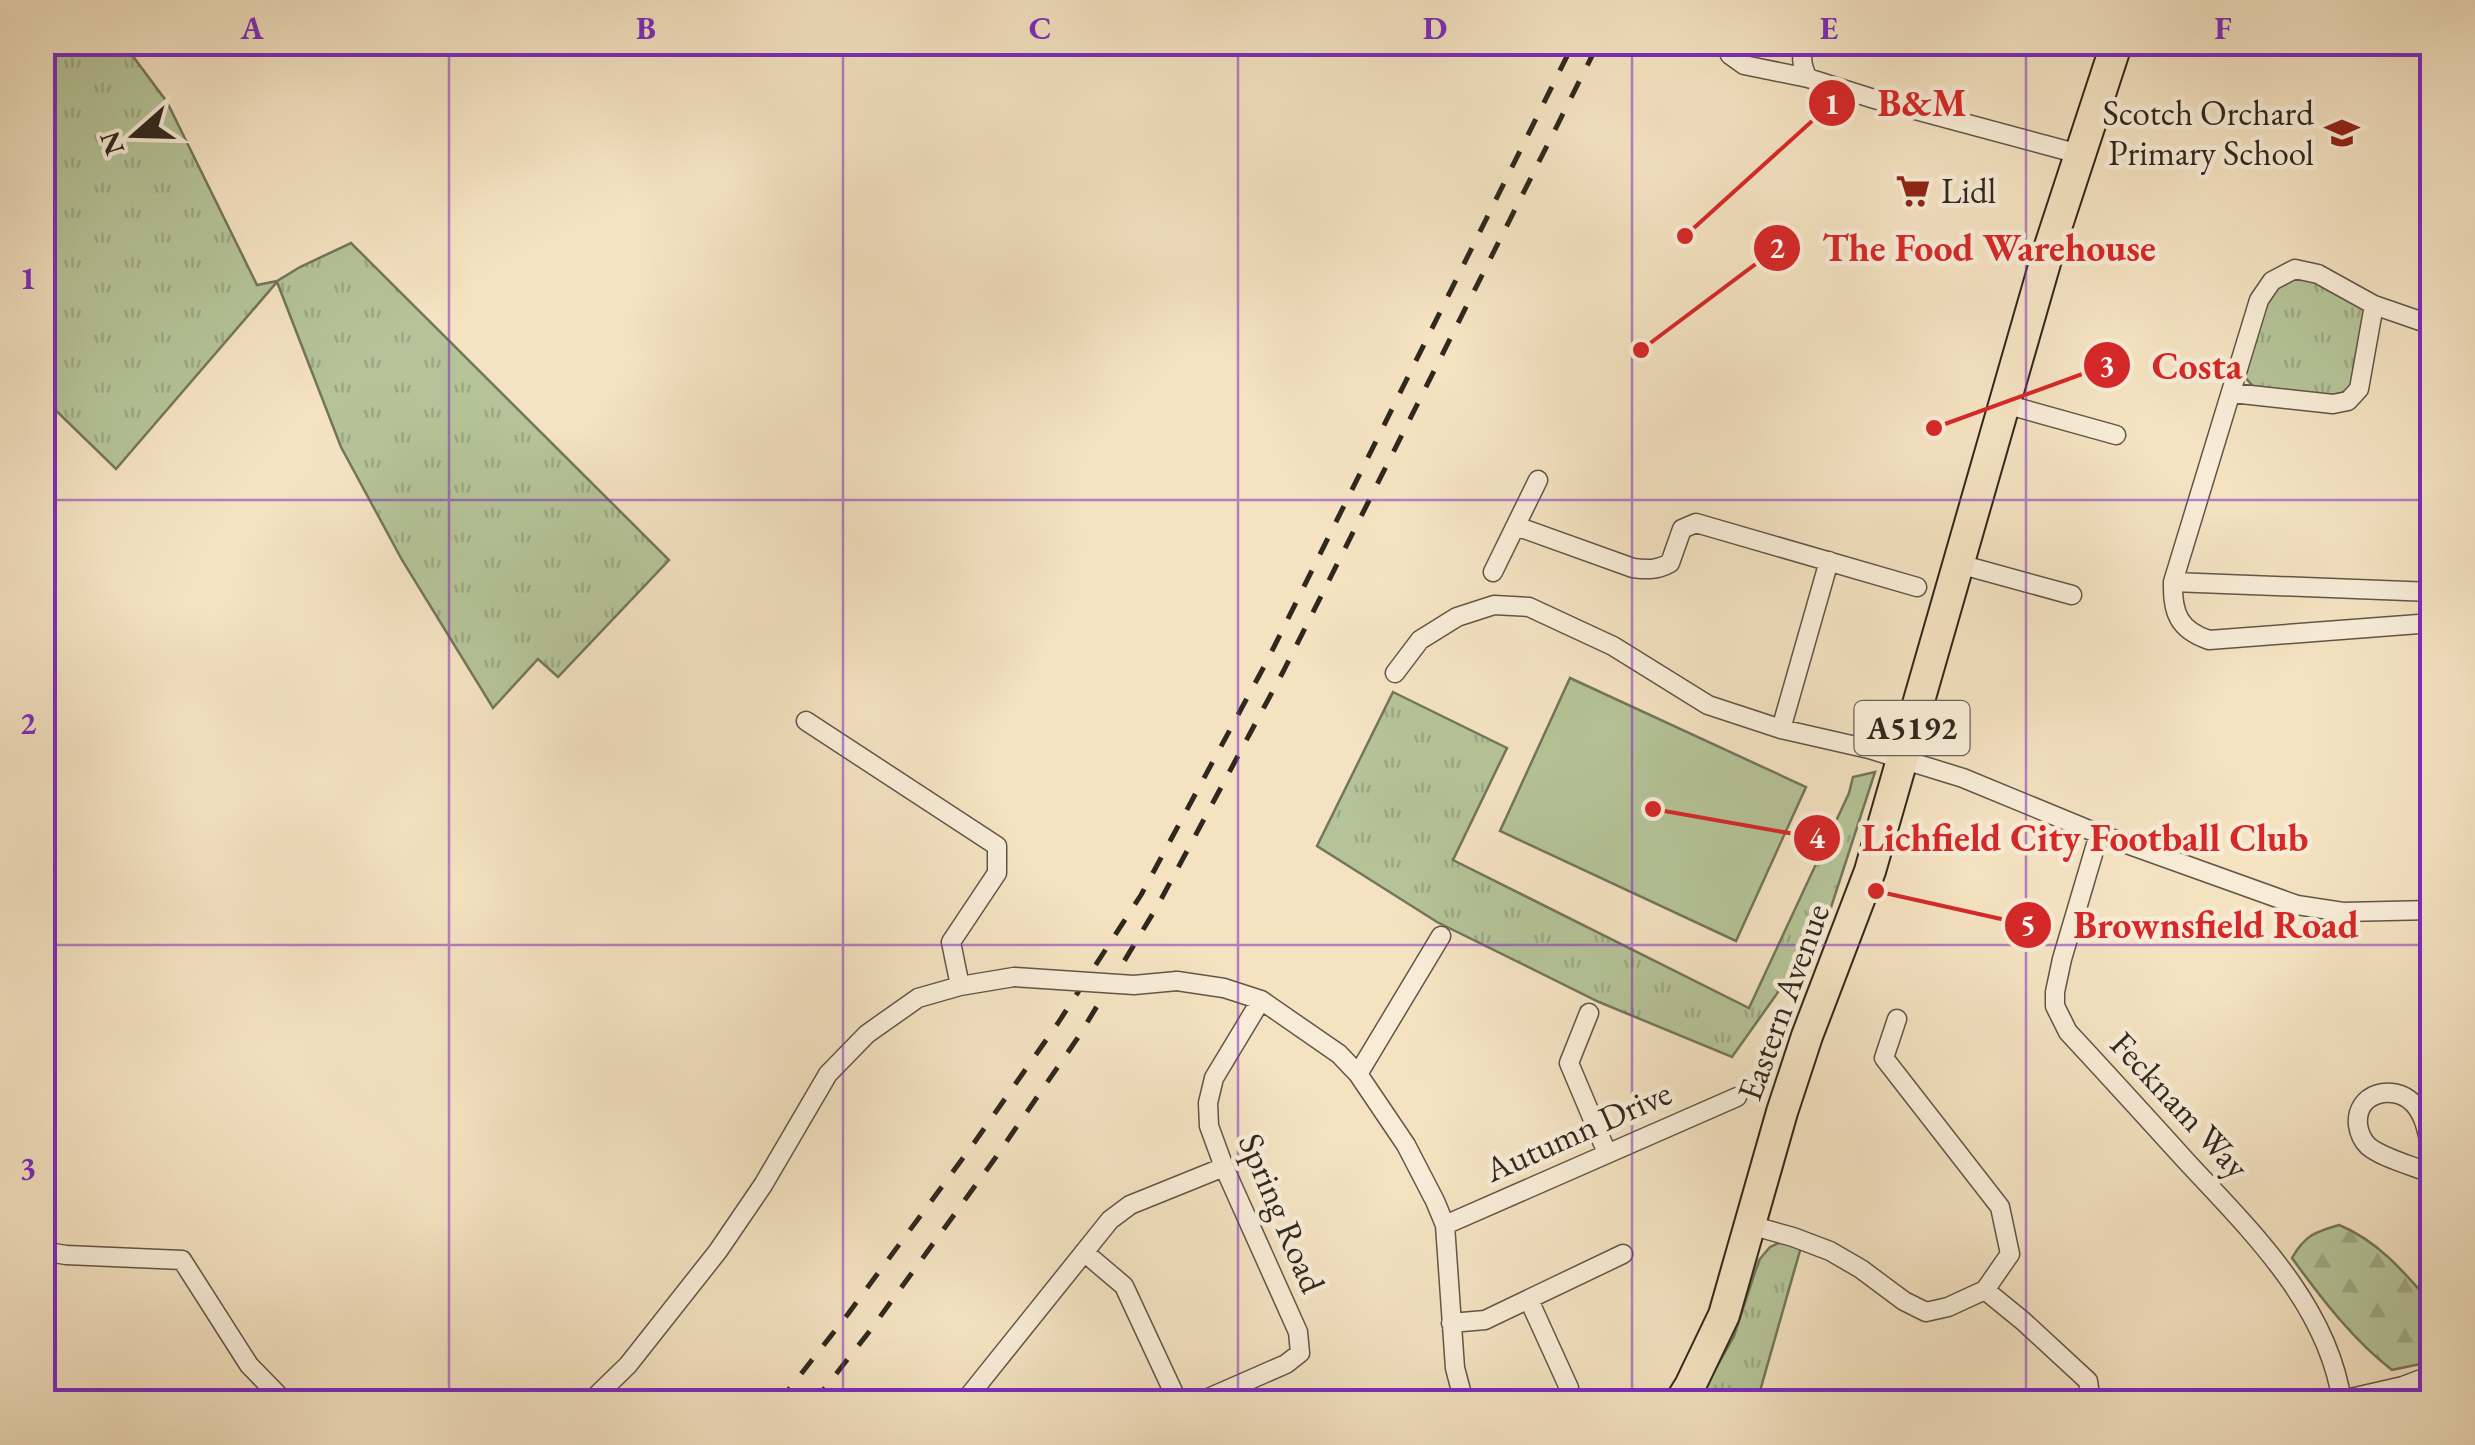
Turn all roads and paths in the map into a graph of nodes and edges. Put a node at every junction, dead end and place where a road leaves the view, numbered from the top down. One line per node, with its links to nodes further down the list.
1 (1725, 42): 4 (street)
2 (1806, 42): 4 (street)
3 (2117, 42): 5 (highway, Eastern Avenue / A5192)
4 (1808, 78): 5 (street)
5 (2079, 154): 9 (highway, Eastern Avenue / A5192)
6 (2374, 304): 7 (street); 8 (street); 8 (street)
7 (2432, 325)
8 (2232, 393): 16 (street)
9 (2006, 404): 10 (street); 14 (highway, Eastern Avenue / A5192)
10 (2116, 435)
11 (1538, 480): 12 (street)
12 (1516, 526): 13 (street); 15 (street)
13 (1830, 561): 17 (street); 23 (street)
14 (1960, 564): 19 (street); 24 (highway, Eastern Avenue / A5192)
15 (1494, 572)
16 (2173, 582): 18 (street); 20 (street)
17 (1917, 587)
18 (2432, 592)
19 (2072, 595)
20 (2432, 623)
21 (1395, 673): 23 (street)
22 (806, 721): 28 (street)
23 (1781, 730): 24 (street)
24 (1902, 761): 25 (street); 39 (highway, Eastern Avenue / A5192)
25 (2099, 834): 26 (street); 48 (street, Fecknam Way)
26 (2432, 910)
27 (1441, 936): 32 (street)
28 (960, 986): 29 (street, bridge); 50 (street)
29 (1262, 1000): 32 (street); 36 (street, Spring Road)
30 (1589, 1013): 34 (street)
31 (1897, 1019): 43 (street)
32 (1358, 1074): 38 (street)
33 (1737, 1097): 34 (street, Autumn Drive)
34 (1607, 1153): 38 (street, Autumn Drive)
35 (2432, 1154): 37 (street)
36 (1224, 1168): 41 (street); 53 (street, Spring Road)
37 (2432, 1174)
38 (1445, 1225): 45 (street)
39 (1750, 1225): 43 (street); 55 (highway, Eastern Avenue / A5192)
40 (42, 1252): 49 (street)
41 (1084, 1252): 51 (street); 52 (street)
42 (1623, 1254): 44 (street)
43 (1985, 1290): 56 (street)
44 (1529, 1300): 45 (street); 47 (street)
45 (1451, 1323): 54 (street)
46 (2432, 1375): 48 (street)
47 (1569, 1388)
48 (2342, 1401)
49 (285, 1402)
50 (590, 1402)
51 (964, 1402)
52 (1178, 1402)
53 (1199, 1402)
54 (1464, 1402)
55 (1680, 1402)
56 (2091, 1402)

